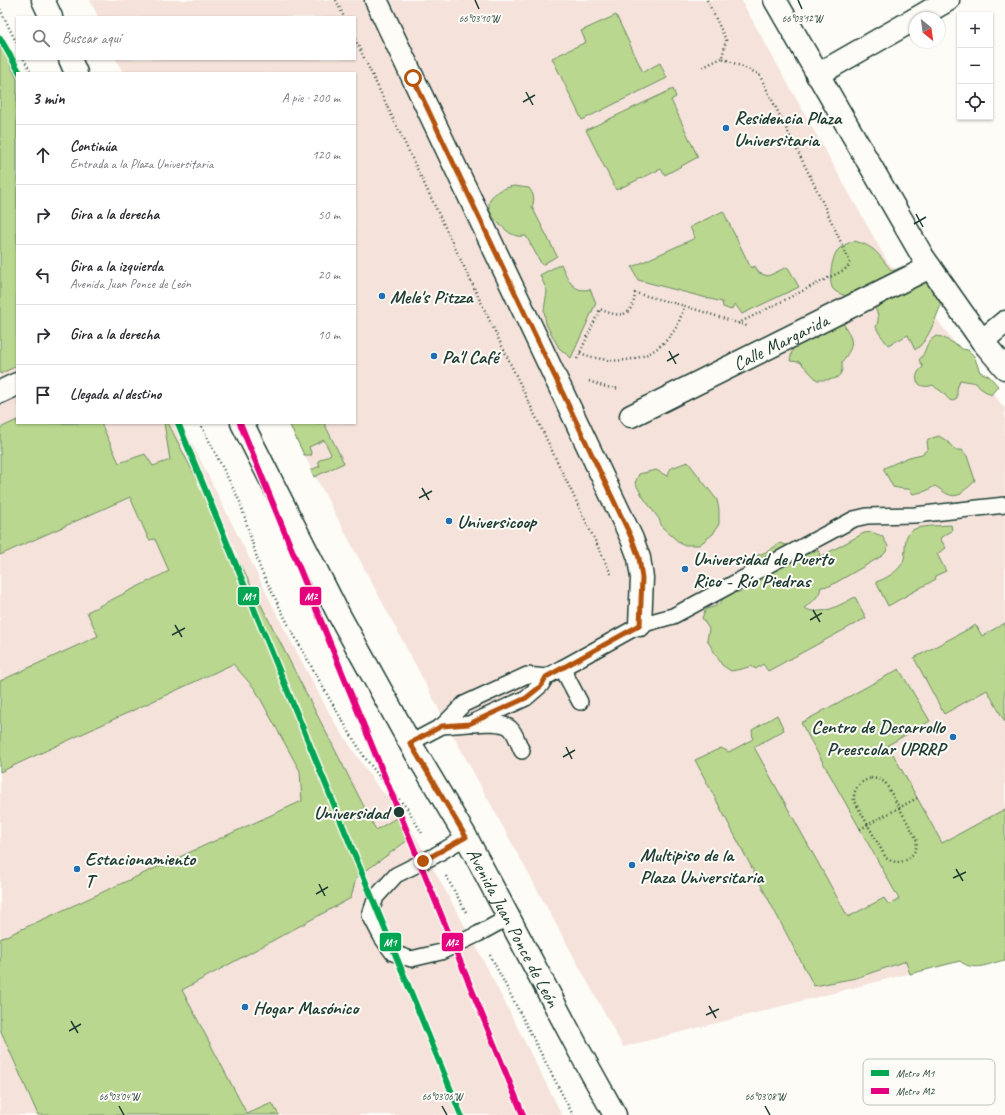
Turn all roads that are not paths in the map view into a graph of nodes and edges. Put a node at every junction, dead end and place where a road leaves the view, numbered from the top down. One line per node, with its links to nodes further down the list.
1 (43, 0): 6 (street)
2 (376, 0): 20 (street)
3 (775, 0): 10 (street)
4 (948, 0): 5 (street)
5 (927, 12)
6 (51, 16)
7 (909, 22): 10 (street)
8 (70, 60): 9 (street)
9 (76, 72)
10 (817, 75): 11 (street)
11 (930, 267): 13 (street); 17 (street, Calle Margarida)
12 (1005, 322): 13 (street)
13 (982, 341): 14 (street)
14 (1005, 368)
15 (16, 384): 16 (street)
16 (0, 392)
17 (631, 416)
18 (243, 424): 26 (street, Avenida Juan Ponce de León)
19 (1005, 505): 20 (lane)
20 (640, 625): 21 (lane)
21 (562, 668): 22 (lane); 23 (lane)
22 (546, 677): 24 (lane); 25 (lane)
23 (580, 702)
24 (469, 724): 25 (lane); 27 (lane)
25 (442, 726): 26 (lane)
26 (410, 743): 28 (street, Avenida Juan Ponce de León)
27 (522, 751)
28 (466, 837): 29 (street, Avenida Juan Ponce de León); 29 (lane)
29 (509, 917): 30 (street, Avenida Juan Ponce de León)
30 (615, 1115)

